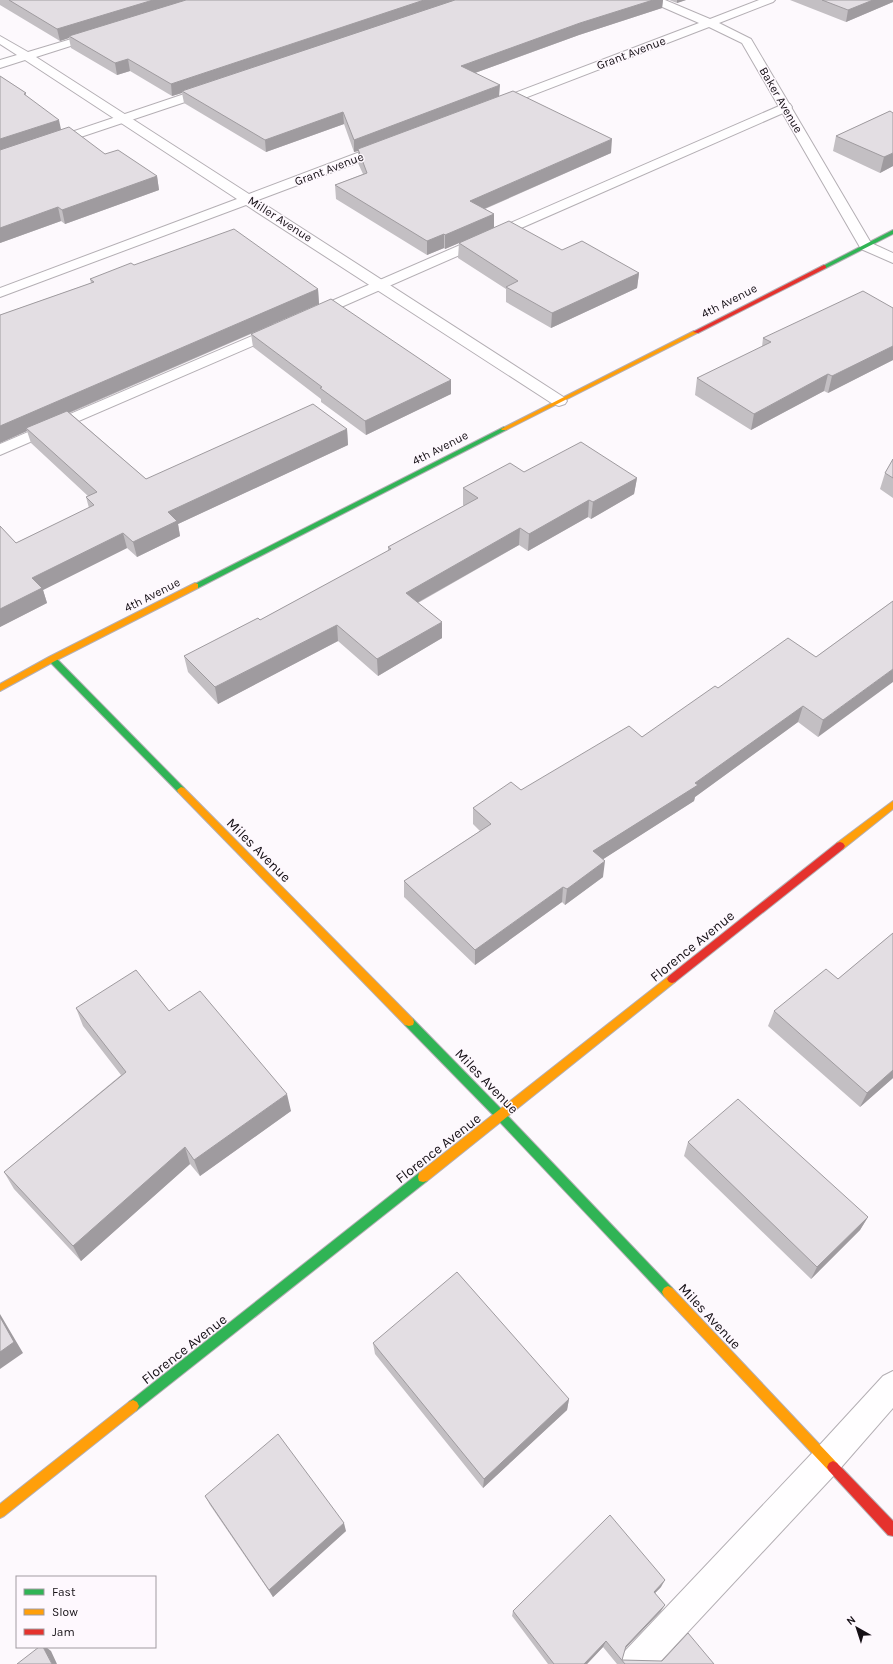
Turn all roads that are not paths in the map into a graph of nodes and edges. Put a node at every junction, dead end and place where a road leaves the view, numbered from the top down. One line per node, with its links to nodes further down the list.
1 (655, 0): 3 (street, Baker Avenue)
2 (769, 0): 3 (street, Grant Avenue)
3 (710, 23): 9 (street, Baker Avenue); 10 (street, Grant Avenue)
4 (111, 30): 6 (street)
5 (0, 39): 6 (street, Miller Avenue)
6 (28, 56): 7 (street); 11 (street, Miller Avenue)
7 (0, 64)
8 (221, 86): 11 (street)
9 (786, 107): 16 (street, Baker Avenue); 18 (street)
10 (487, 108)
11 (124, 118): 13 (street); 14 (street, Miller Avenue)
12 (398, 142): 14 (street, Grant Avenue)
13 (0, 160)
14 (250, 199): 18 (street, Miller Avenue); 19 (street, Grant Avenue)
15 (893, 232): 16 (street, 4th Avenue)
16 (866, 246): 17 (street); 20 (street, 4th Avenue)
17 (893, 259)
18 (381, 285): 20 (street, Miller Avenue); 21 (street)
19 (0, 293)
20 (559, 401): 22 (street, 4th Avenue)
21 (0, 450)
22 (52, 659): 23 (street, 4th Avenue); 25 (street, Miles Avenue)
23 (0, 688)
24 (893, 804): 25 (street, Florence Avenue)
25 (502, 1116): 27 (street, Miles Avenue); 28 (street, Florence Avenue)
26 (893, 1386): 27 (street)
27 (827, 1460): 29 (street, Miles Avenue); 30 (street)
28 (0, 1512)
29 (893, 1530)
30 (636, 1664)

